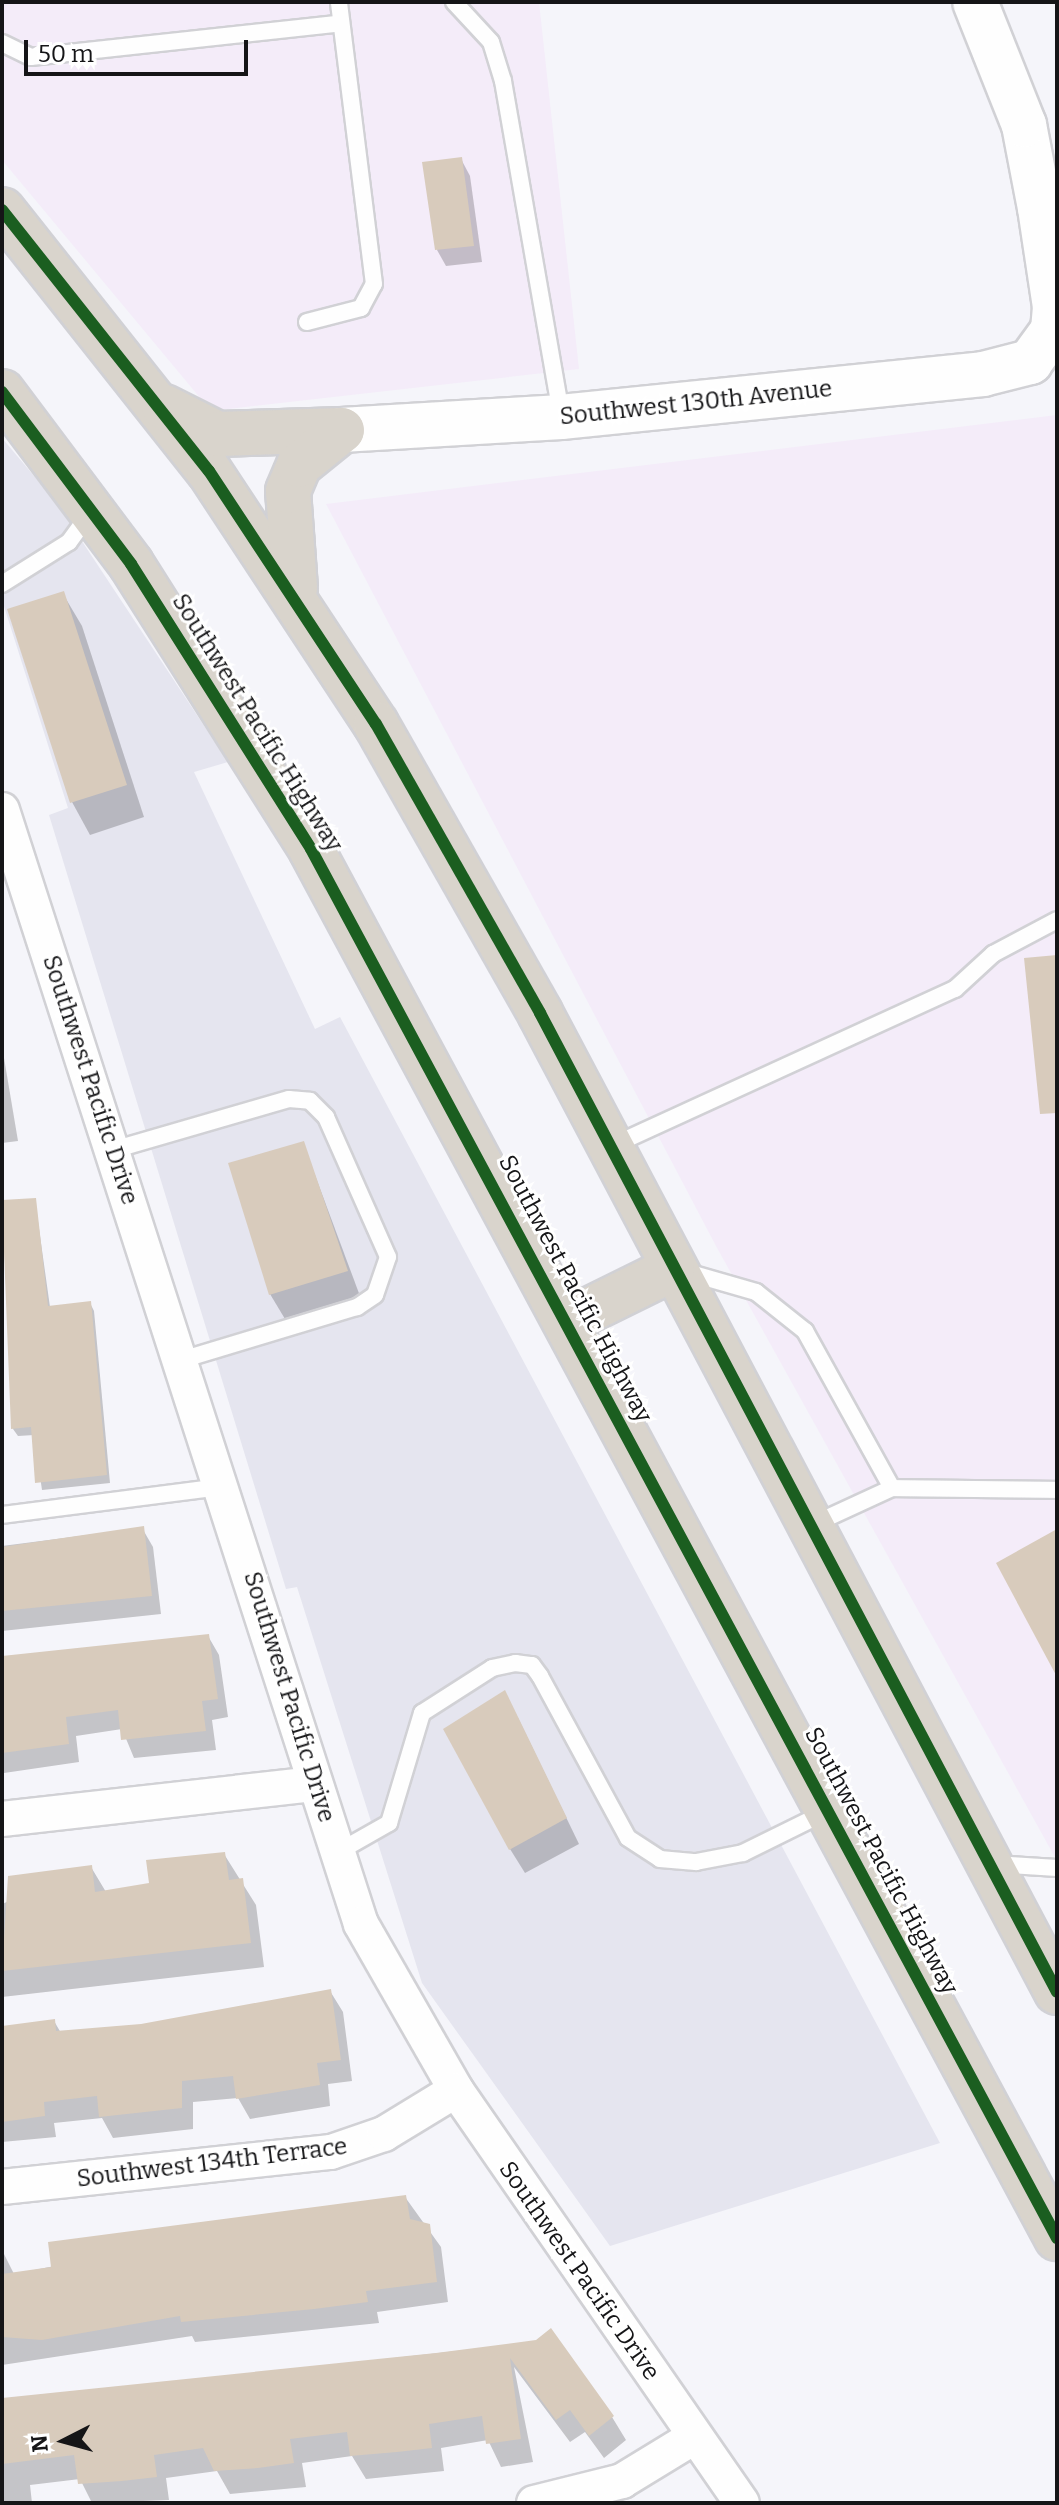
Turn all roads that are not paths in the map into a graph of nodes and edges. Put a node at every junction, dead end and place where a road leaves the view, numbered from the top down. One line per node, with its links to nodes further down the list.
1 (339, 2): 4 (lane)
2 (454, 2): 11 (lane)
3 (975, 2): 7 (street)
4 (336, 24): 5 (lane); 8 (lane)
5 (2, 43)
6 (2, 210): 10 (highway)
7 (1056, 307): 11 (street, Southwest 130th Avenue)
8 (307, 322)
9 (2, 392): 13 (highway, Southwest Pacific Highway)
10 (152, 401): 12 (highway); 15 (highway)
11 (561, 417): 12 (street, Southwest 130th Avenue)
12 (342, 430): 15 (highway)
13 (92, 510): 14 (lane); 21 (highway, Southwest Pacific Highway)
14 (2, 584)
15 (299, 606): 18 (highway)
16 (2, 810): 19 (street, Southwest Pacific Drive)
17 (1057, 920): 18 (lane)
18 (609, 1148): 20 (highway)
19 (113, 1150): 22 (street, Southwest Pacific Drive); 22 (lane)
20 (672, 1269): 21 (highway); 24 (lane); 27 (highway)
21 (567, 1321): 29 (highway, Southwest Pacific Highway)
22 (182, 1360): 23 (street, Southwest Pacific Drive)
23 (224, 1487): 26 (lane); 28 (street, Southwest Pacific Drive)
24 (892, 1488): 25 (lane); 27 (lane)
25 (1057, 1490)
26 (2, 1515)
27 (809, 1527): 32 (highway)
28 (315, 1784): 30 (street); 31 (street, Southwest Pacific Drive)
29 (829, 1811): 31 (lane); 37 (highway, Southwest Pacific Highway)
30 (2, 1819)
31 (338, 1852): 35 (street, Southwest Pacific Drive)
32 (988, 1864): 33 (lane); 34 (highway)
33 (1057, 1868)
34 (1057, 1992)
35 (456, 2090): 36 (street, Southwest 134th Terrace); 38 (street, Southwest Pacific Drive)
36 (2, 2187)
37 (1057, 2238)
38 (694, 2437): 39 (street); 40 (street, Southwest Pacific Drive)
39 (534, 2503)
40 (742, 2503)

